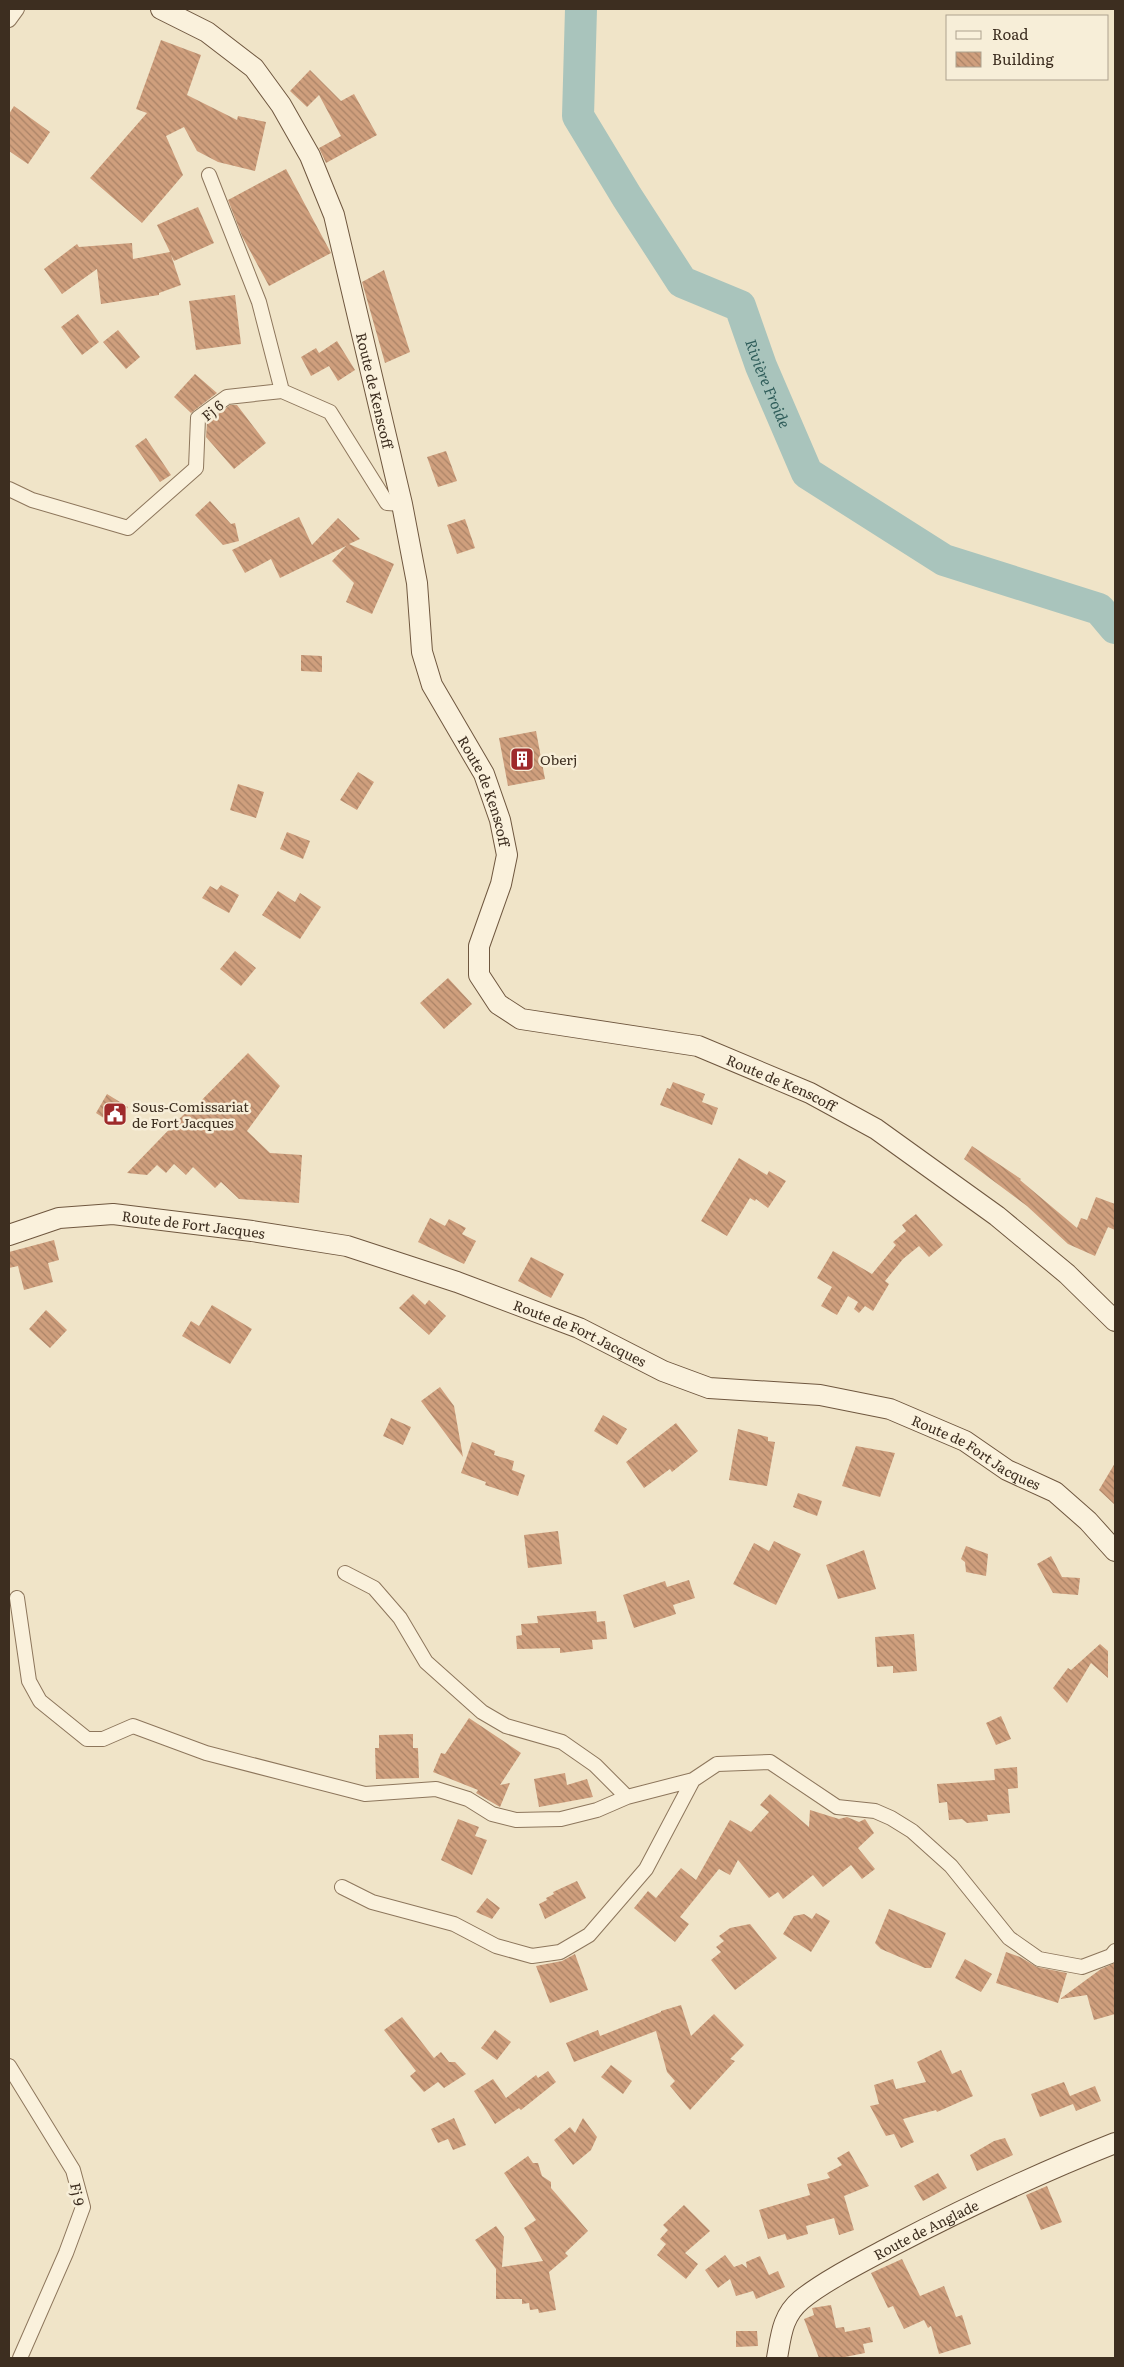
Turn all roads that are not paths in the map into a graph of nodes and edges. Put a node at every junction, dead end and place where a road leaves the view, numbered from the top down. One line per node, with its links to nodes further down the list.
1 (17, 9): 3 (street)
2 (161, 9): 7 (main road, Route de Kenscoff)
3 (9, 20)
4 (209, 175): 5 (street)
5 (282, 391): 6 (street, Fj 6); 7 (street, Fj 6)
6 (9, 489)
7 (402, 504): 9 (main road, Route de Kenscoff)
8 (9, 1235): 10 (main road, Route de Fort Jacques)
9 (1115, 1321)
10 (1115, 1550)
11 (345, 1573): 14 (street)
12 (17, 1598): 14 (street)
13 (693, 1780): 14 (street); 15 (street); 16 (street)
14 (627, 1797)
15 (342, 1887)
16 (1115, 1951)
17 (9, 2066): 19 (street, Fj 9)
18 (1115, 2143): 20 (main road, Route de Anglade)
19 (20, 2358)
20 (777, 2358)

